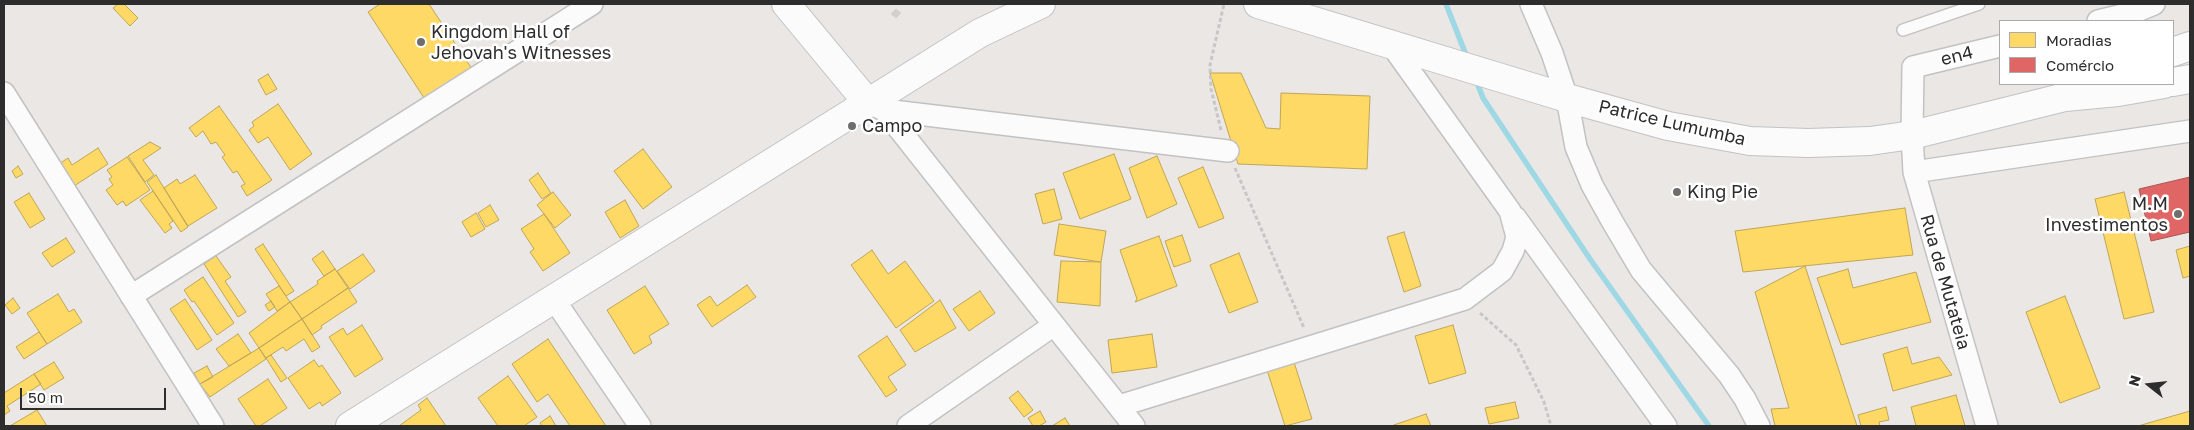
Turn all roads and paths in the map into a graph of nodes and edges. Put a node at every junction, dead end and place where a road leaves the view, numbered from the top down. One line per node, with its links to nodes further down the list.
1 (592, 4): 29 (street)
2 (786, 4): 23 (street)
3 (1042, 4): 23 (street)
4 (1224, 4): 26 (path)
5 (1258, 4): 11 (street)
6 (1530, 4): 22 (street)
7 (1979, 4): 10 (lane)
8 (2153, 4): 9 (street)
9 (2102, 20)
10 (1903, 30)
11 (1390, 43): 22 (street, Patrice Lumumba); 28 (street)
12 (1999, 46): 15 (street, en4)
13 (2190, 46): 14 (street)
14 (2174, 52)
15 (1913, 67): 25 (street, Rua de Mutateia)
16 (2190, 79): 17 (street)
17 (2174, 82)
18 (2087, 85): 21 (street)
19 (2158, 85): 21 (street)
20 (4, 93): 29 (street)
21 (2065, 97): 25 (street, Patrice Lumumba)
22 (1567, 98): 25 (street, Patrice Lumumba); 42 (street)
23 (876, 106): 26 (street); 30 (street); 32 (street)
24 (2190, 131): 27 (street)
25 (1912, 135): 27 (street, Rua de Mutateia)
26 (1228, 151): 33 (path)
27 (1914, 172): 43 (street, Rua de Mutateia)
28 (1510, 211): 31 (street); 41 (street)
29 (131, 296): 35 (street)
30 (553, 298): 36 (street); 37 (street)
31 (1464, 299): 33 (street); 40 (path)
32 (1054, 326): 34 (street); 38 (street)
33 (1312, 347): 34 (street)
34 (1119, 406): 39 (street)
35 (213, 426)
36 (350, 426)
37 (640, 426)
38 (908, 426)
39 (1134, 426)
40 (1551, 426)
41 (1666, 426)
42 (1759, 426)
43 (1987, 426)

